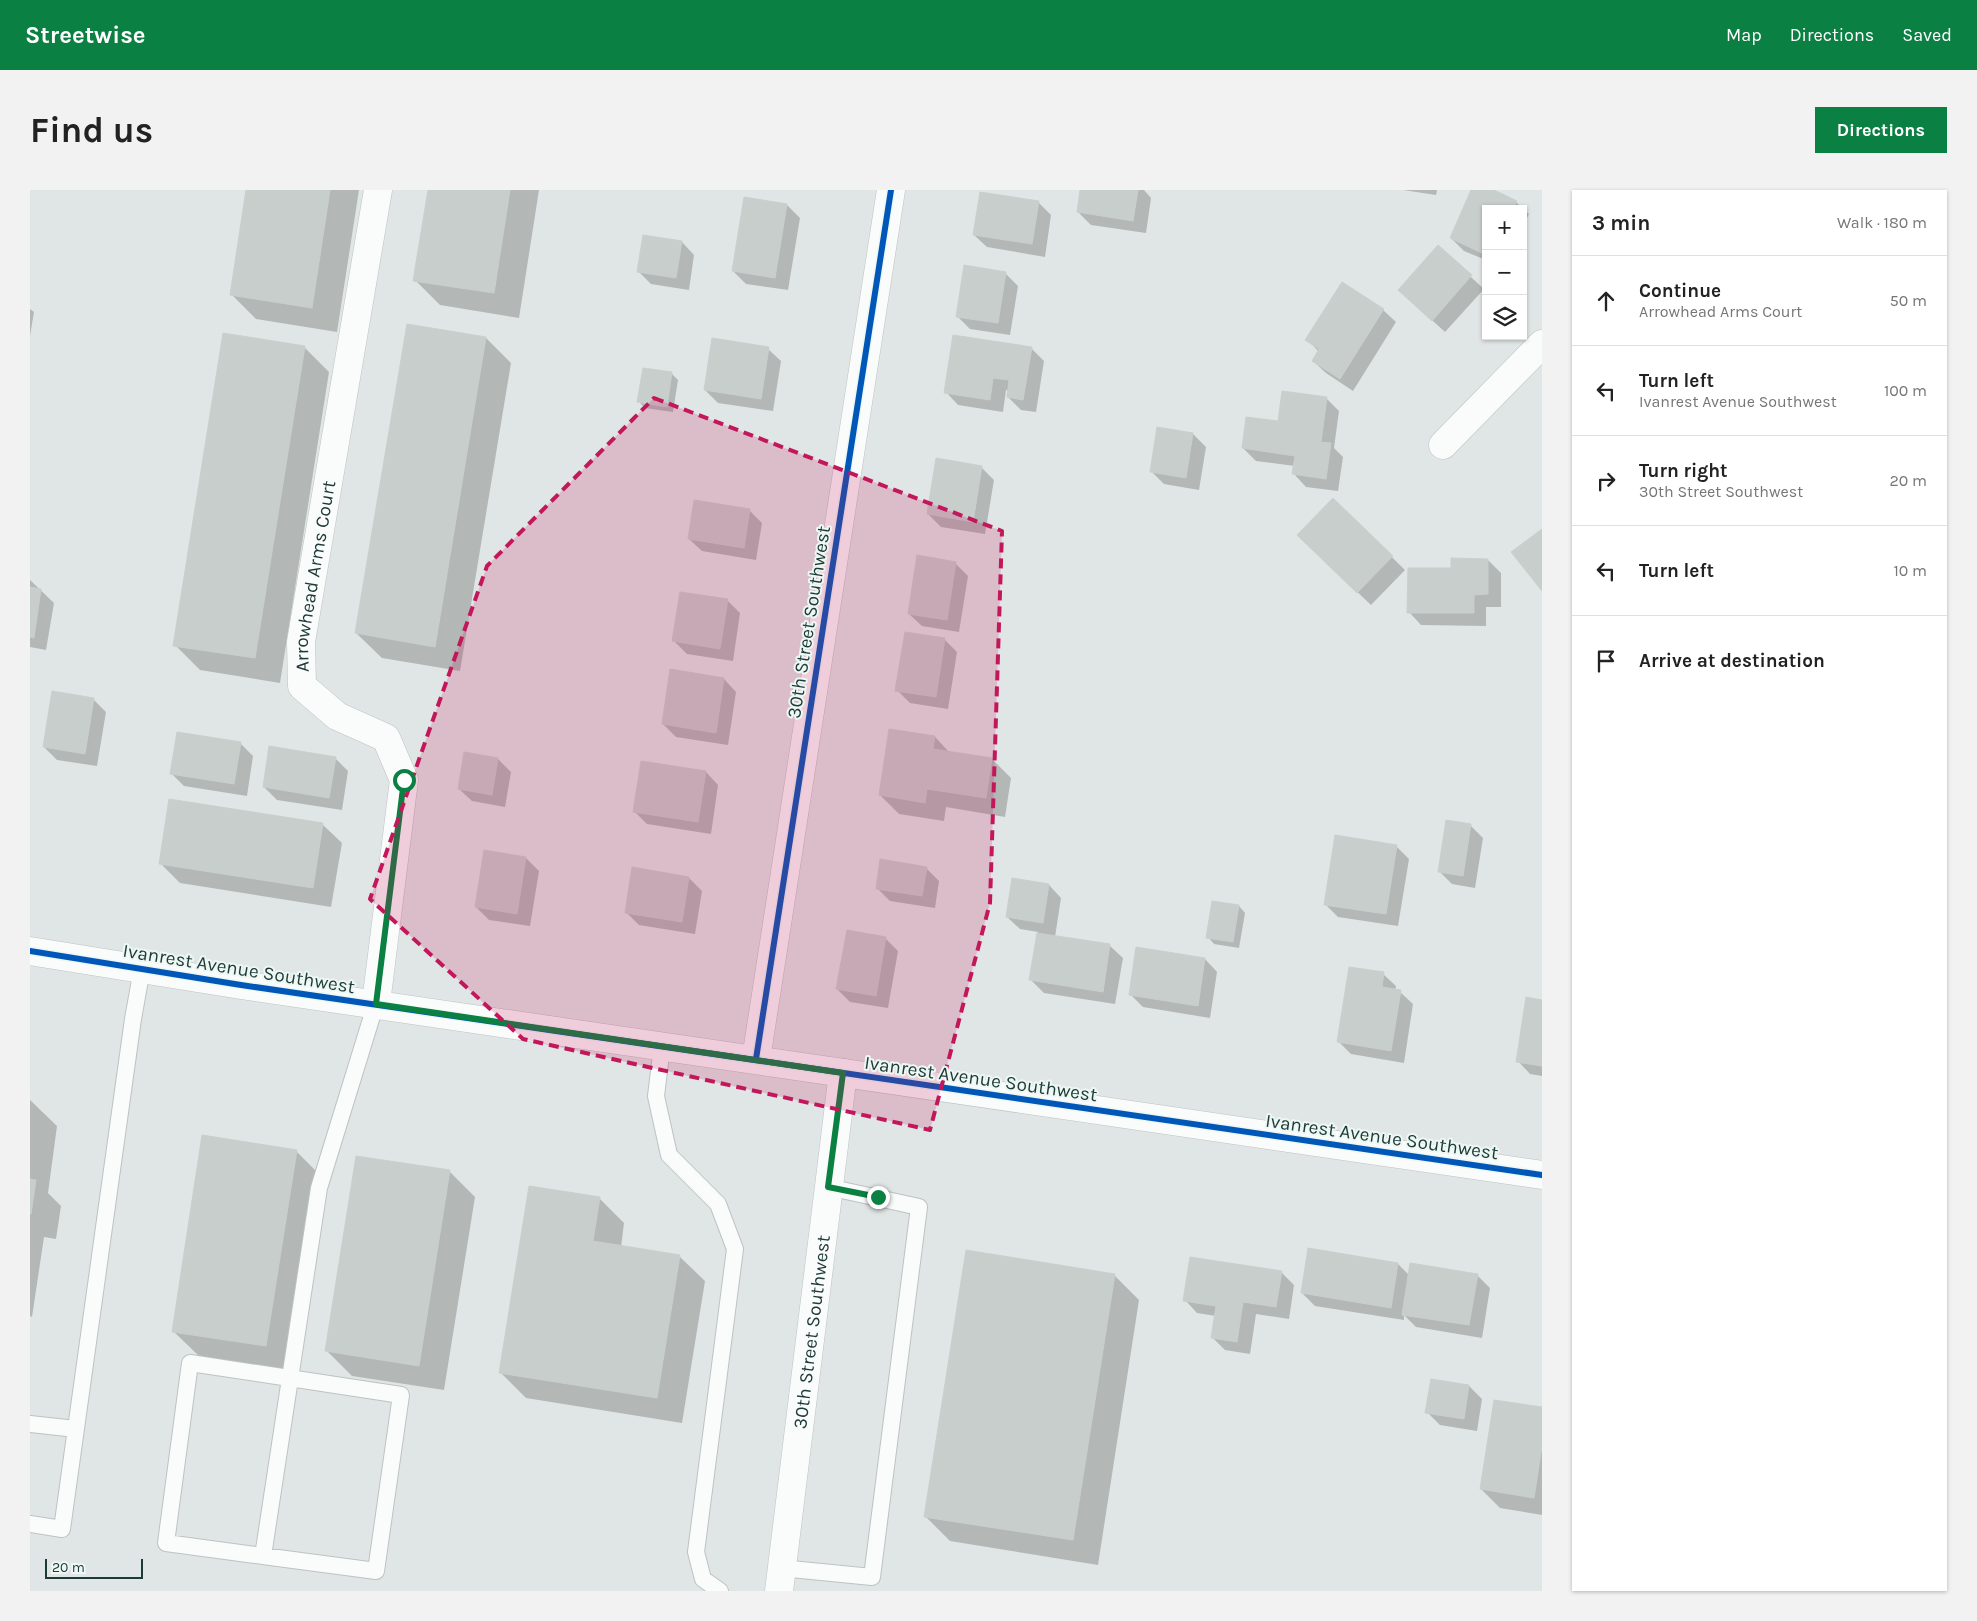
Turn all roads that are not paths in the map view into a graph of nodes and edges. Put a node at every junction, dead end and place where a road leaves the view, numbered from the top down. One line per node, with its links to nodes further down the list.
1 (378, 190): 7 (street, Arrowhead Arms Court)
2 (891, 190): 9 (street, 30th Street Southwest)
3 (1542, 344): 4 (street)
4 (1443, 445)
5 (30, 951): 6 (street, Ivanrest Avenue Southwest)
6 (142, 969): 7 (street, Ivanrest Avenue Southwest); 15 (lane)
7 (376, 1004): 8 (street, Ivanrest Avenue Southwest); 13 (lane)
8 (662, 1046): 9 (street, Ivanrest Avenue Southwest); 19 (lane)
9 (756, 1059): 10 (street, Ivanrest Avenue Southwest)
10 (843, 1073): 11 (street, Ivanrest Avenue Southwest); 12 (street, 30th Street Southwest)
11 (1542, 1175)
12 (828, 1187): 18 (street, 30th Street Southwest); 18 (lane)
13 (290, 1378): 17 (lane); 17 (lane); 17 (lane)
14 (30, 1424): 15 (lane)
15 (76, 1429): 16 (lane)
16 (30, 1524)
17 (263, 1556)
18 (780, 1579)
19 (720, 1591)

